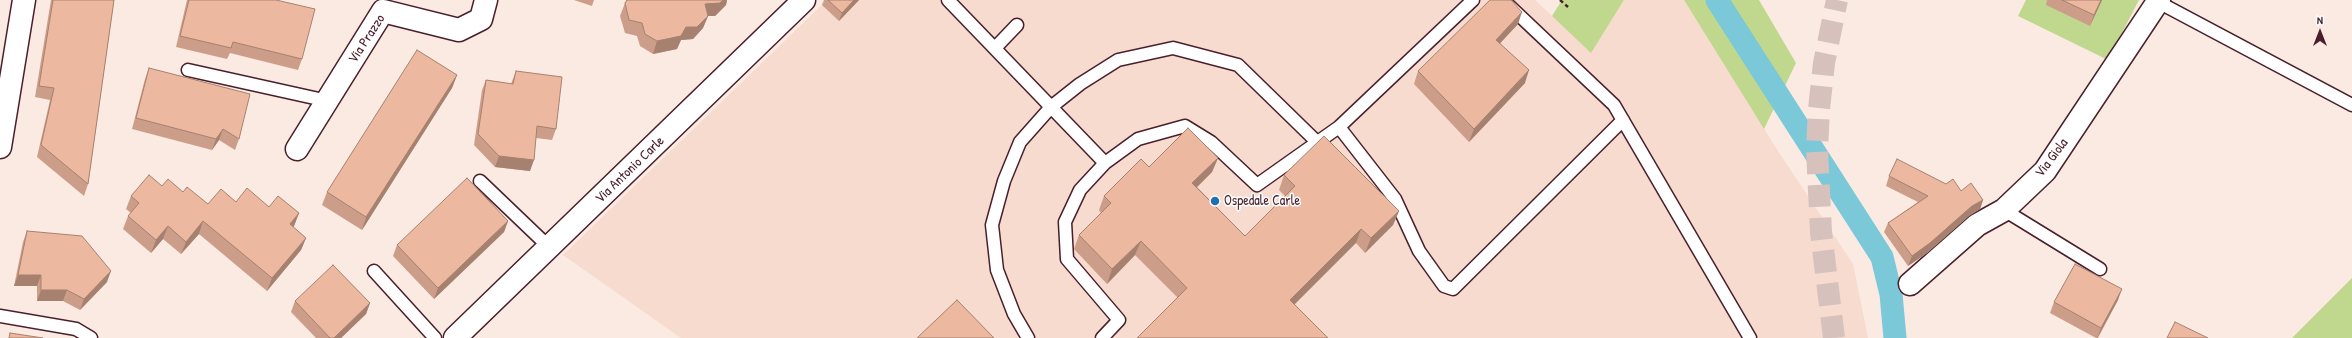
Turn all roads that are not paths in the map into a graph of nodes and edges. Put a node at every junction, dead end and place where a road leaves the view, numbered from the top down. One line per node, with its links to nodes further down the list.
1 (24, 0): 17 (street)
2 (486, 0): 11 (street, Via Prazzo)
3 (804, 0): 22 (street, Via Antonio Carle)
4 (948, 0): 9 (lane)
5 (1473, 0): 15 (lane)
6 (1503, 0): 14 (lane)
7 (2158, 1): 12 (lane); 21 (street, Via Giola)
8 (1017, 26): 9 (lane)
9 (995, 48): 13 (lane)
10 (188, 70): 11 (lane)
11 (328, 101): 18 (street, Via Prazzo)
12 (2352, 105)
13 (1051, 107): 16 (lane); 19 (lane); 30 (lane)
14 (1623, 120): 15 (lane); 32 (lane)
15 (1339, 127): 16 (lane)
16 (1318, 142): 19 (lane)
17 (0, 147)
18 (297, 149)
19 (1105, 162): 31 (lane)
20 (480, 180): 22 (lane)
21 (2004, 210): 23 (lane); 25 (street, Via Giola)
22 (549, 247): 29 (street, Via Antonio Carle)
23 (2100, 269)
24 (374, 271): 28 (lane)
25 (1910, 284)
26 (0, 316): 27 (lane)
27 (91, 338)
28 (435, 338)
29 (455, 338)
30 (1028, 338)
31 (1102, 338)
32 (1750, 338)

